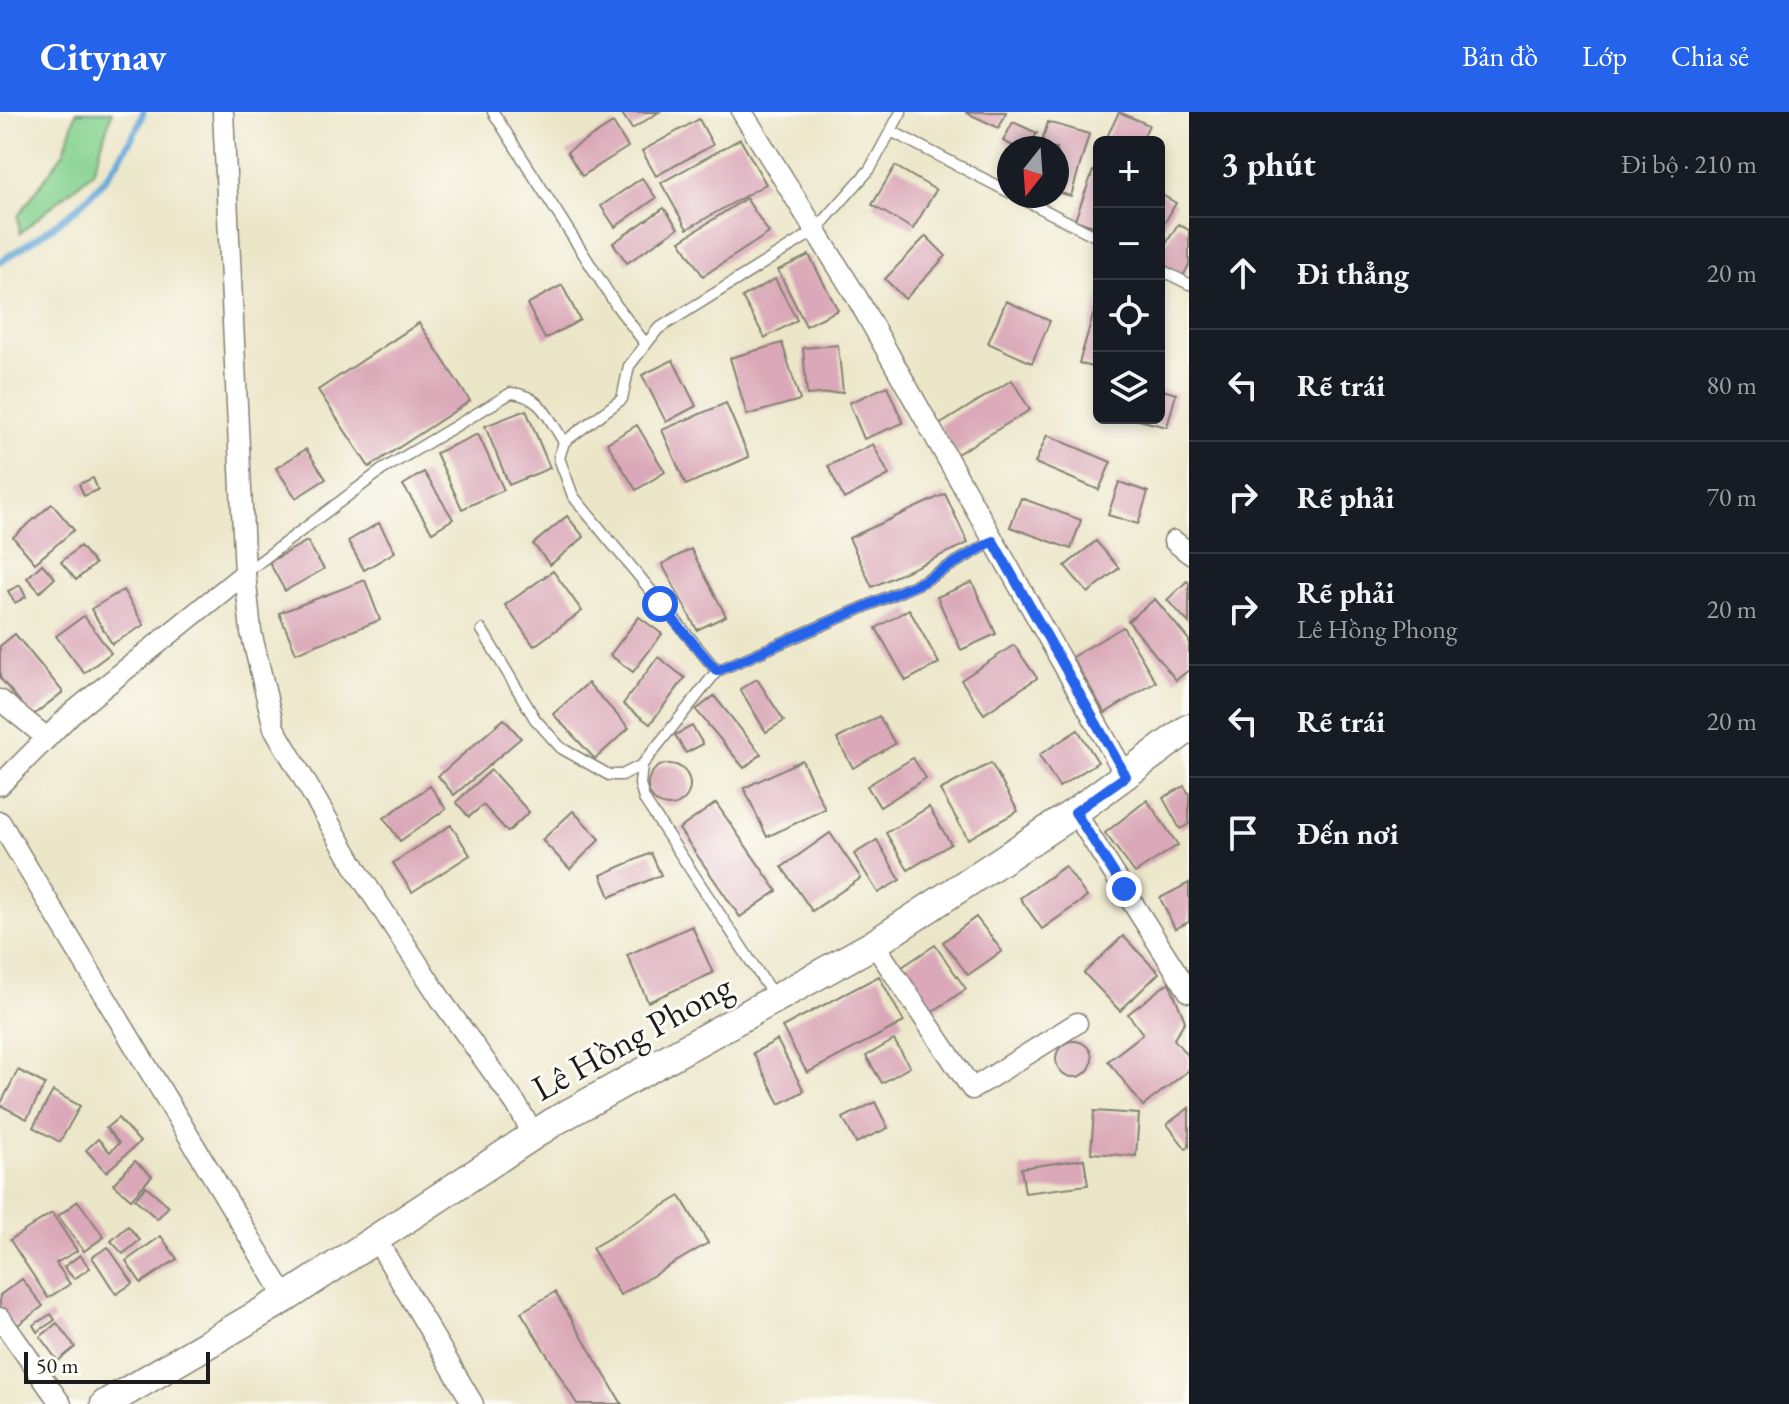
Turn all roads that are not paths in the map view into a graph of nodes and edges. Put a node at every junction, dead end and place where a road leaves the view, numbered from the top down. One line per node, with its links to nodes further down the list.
1 (223, 112): 15 (street)
2 (493, 112): 12 (lane)
3 (742, 112): 8 (street)
4 (901, 112): 5 (lane)
5 (891, 131): 6 (lane); 8 (lane)
6 (997, 186)
7 (1040, 208): 9 (lane)
8 (815, 231): 12 (lane); 14 (street)
9 (1093, 235)
10 (1165, 272): 11 (lane)
11 (1189, 284)
12 (645, 343): 13 (lane)
13 (564, 442): 15 (lane); 17 (lane)
14 (993, 541): 17 (lane); 22 (street)
15 (245, 573): 20 (street); 30 (street)
16 (482, 630): 21 (lane)
17 (717, 671): 21 (lane)
18 (0, 700): 20 (street)
19 (1187, 733): 22 (street, Lê Hồng Phong)
20 (47, 738): 23 (street)
21 (642, 765): 28 (lane)
22 (1126, 776): 24 (street, Lê Hồng Phong)
23 (0, 785)
24 (1075, 812): 26 (street, Lê Hồng Phong); 27 (street)
25 (0, 822): 32 (street)
26 (874, 944): 28 (street, Lê Hồng Phong); 29 (street)
27 (1189, 992)
28 (776, 999): 30 (street, Lê Hồng Phong)
29 (1077, 1023)
30 (534, 1135): 31 (street, Lê Hồng Phong)
31 (376, 1239): 32 (street, Lê Hồng Phong); 36 (street)
32 (286, 1298): 35 (street, Lê Hồng Phong)
33 (0, 1318): 34 (street)
34 (61, 1404)
35 (105, 1404)
36 (473, 1404)

